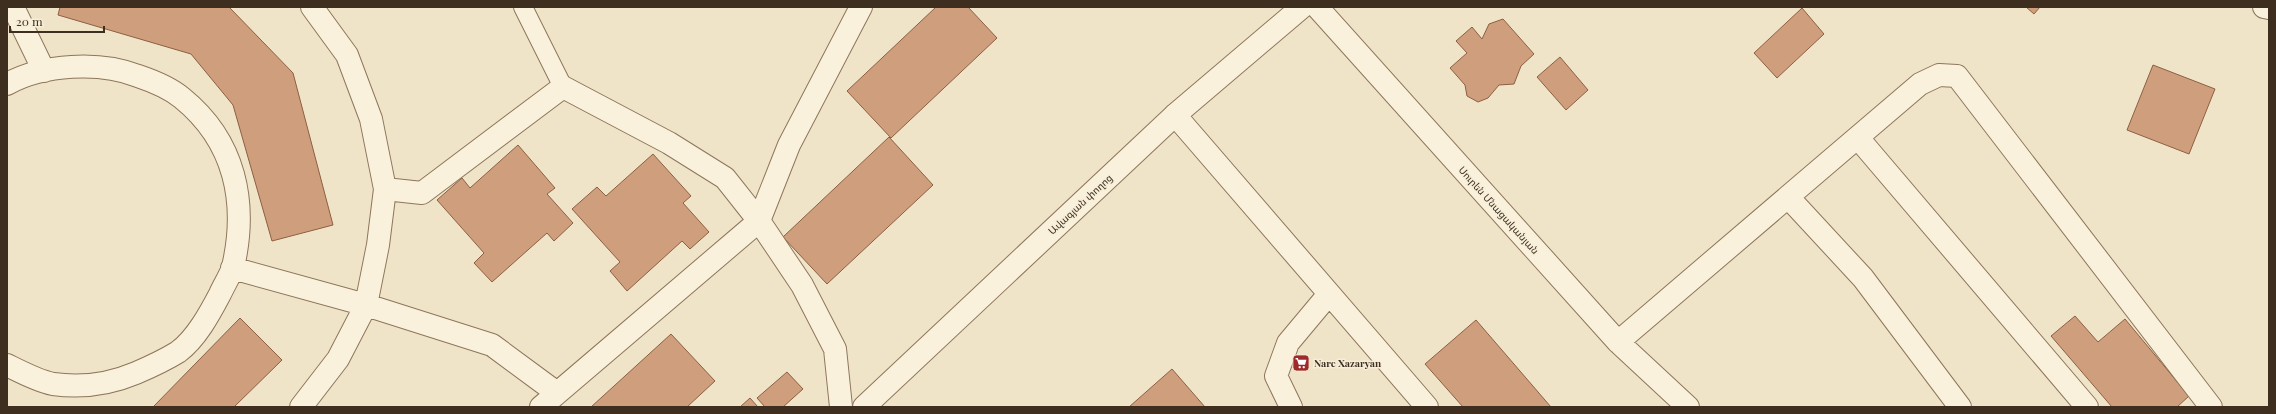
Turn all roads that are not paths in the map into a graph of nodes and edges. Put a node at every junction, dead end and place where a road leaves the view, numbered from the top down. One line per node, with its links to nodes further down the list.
1 (13, 7): 9 (street)
2 (312, 7): 14 (street)
3 (523, 7): 11 (lane)
4 (861, 7): 16 (street)
5 (1302, 7): 12 (street, Ավագյան փողոց)
6 (1316, 7): 20 (street, Սուրեն Մնացականյան)
7 (2264, 7): 8 (street)
8 (2269, 8)
9 (44, 71): 10 (street); 17 (street)
10 (7, 84)
11 (563, 87): 14 (street); 16 (street)
12 (1175, 115): 18 (street); 25 (street, Ավագյան փողոց)
13 (1858, 138): 15 (street); 30 (street); 31 (street)
14 (384, 188): 19 (street)
15 (1788, 197): 20 (street); 29 (street)
16 (759, 221): 22 (street); 24 (street)
17 (232, 268): 19 (street); 21 (street)
18 (1329, 294): 26 (street); 27 (street)
19 (366, 305): 22 (street); 23 (street)
20 (1618, 342): 28 (street, Սուրեն Մնացականյան)
21 (7, 365)
22 (549, 400)
23 (302, 407)
24 (841, 407)
25 (864, 407)
26 (1290, 407)
27 (1427, 407)
28 (1688, 407)
29 (1960, 407)
30 (2087, 407)
31 (2211, 407)

